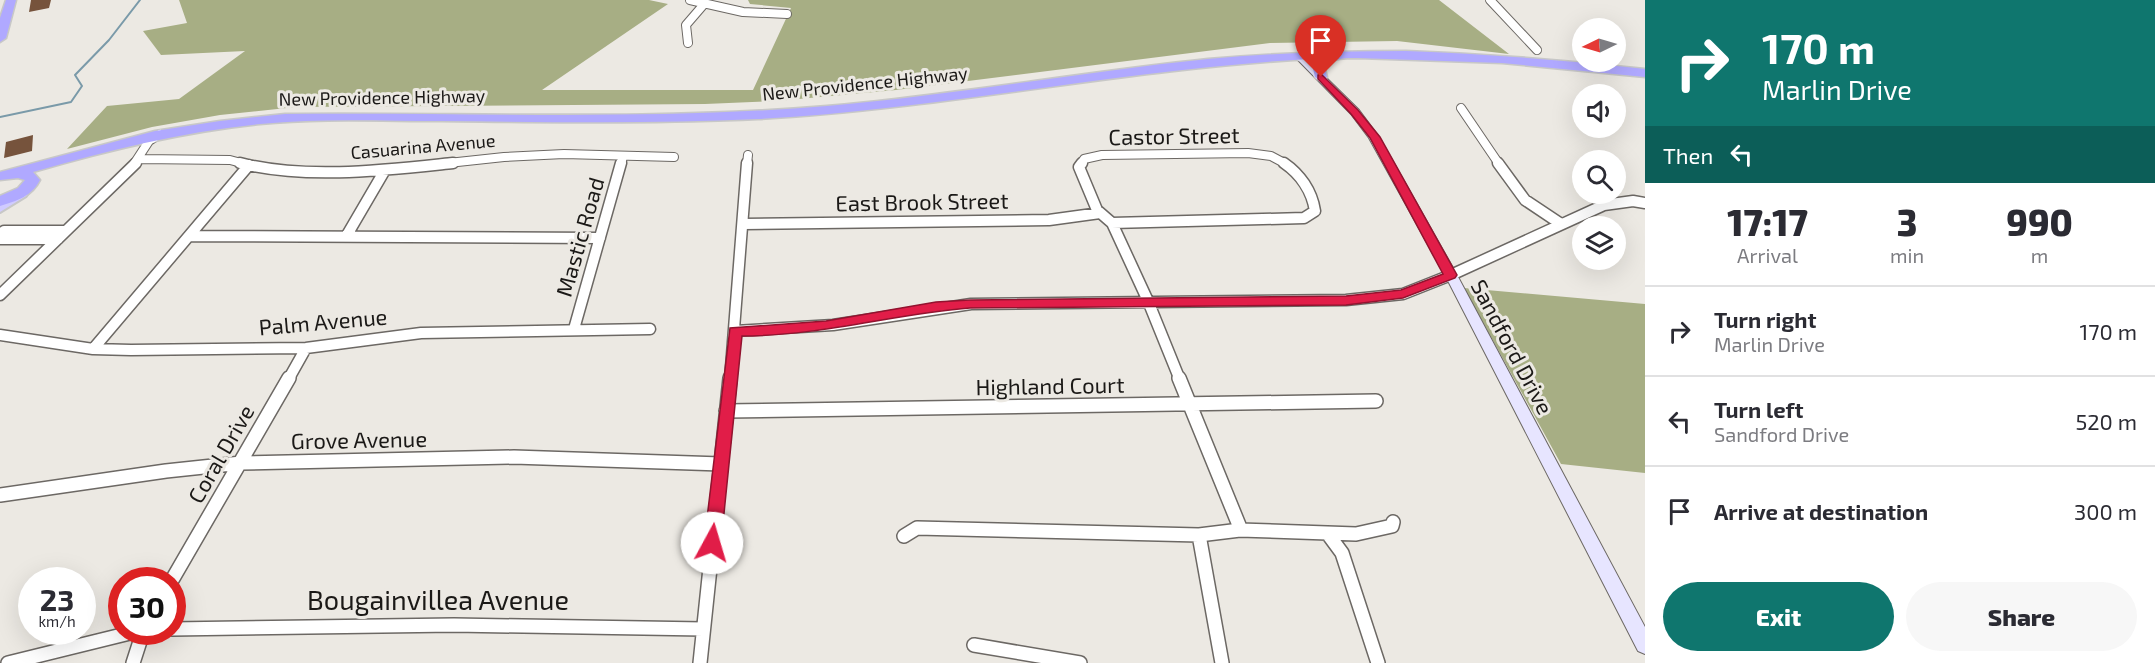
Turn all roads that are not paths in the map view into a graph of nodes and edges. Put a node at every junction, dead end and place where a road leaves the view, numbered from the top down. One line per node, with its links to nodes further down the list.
1 (11, 0): 6 (highway)
2 (690, 0): 4 (street)
3 (1490, 0): 8 (street)
4 (705, 3): 5 (street); 7 (street)
5 (787, 15)
6 (0, 38)
7 (687, 43)
8 (1537, 50)
9 (1341, 55): 10 (highway, New Providence Highway); 11 (highway, New Providence Highway); 12 (highway)
10 (1299, 56): 12 (street, Sandford Drive); 14 (highway, New Providence Highway)
11 (1645, 73)
12 (1321, 77): 39 (street, Sandford Drive)
13 (1461, 108): 31 (street)
14 (149, 138): 15 (highway, New Providence Highway); 19 (street)
15 (90, 152): 22 (highway, New Providence Highway); 23 (highway, New Providence Highway)
16 (748, 155): 30 (street)
17 (623, 157): 18 (street, Casuarina Avenue); 21 (street, Casuarina Avenue); 37 (street, Mastic Road)
18 (674, 157)
19 (139, 159): 20 (street, Casuarina Avenue); 32 (street)
20 (249, 165): 21 (street, Casuarina Avenue); 35 (street)
21 (385, 171): 34 (street)
22 (6, 174): 23 (highway)
23 (32, 177): 24 (highway)
24 (21, 193): 25 (highway); 27 (main road)
25 (0, 201)
26 (1645, 202): 31 (street)
27 (0, 208)
28 (1100, 213): 29 (street, Castor Street); 29 (street, Castor Street); 30 (street, East Brook Street)
29 (1112, 223): 41 (street, Castor Street)
30 (744, 224): 44 (street)
31 (1561, 224): 39 (street)
32 (66, 231): 33 (street); 36 (street)
33 (0, 234)
34 (347, 235): 35 (street); 37 (street)
35 (191, 236): 47 (street)
36 (58, 238): 38 (street); 40 (street)
37 (600, 238): 42 (street, Mastic Road)
38 (0, 239)
39 (1451, 275): 41 (street); 65 (street, Sandford Drive)
40 (0, 295)
41 (1148, 301): 44 (street); 49 (street, Castor Street)
42 (574, 329): 43 (street, Palm Avenue); 46 (street, Palm Avenue)
43 (650, 329)
44 (735, 331): 50 (street)
45 (0, 335): 47 (street, Palm Avenue)
46 (306, 348): 47 (street, Palm Avenue); 51 (street, Coral Drive)
47 (93, 349)
48 (1376, 401): 49 (street, Highland Court)
49 (1189, 403): 50 (street, Highland Court); 55 (street, Castor Street)
50 (726, 411): 52 (street)
51 (241, 463): 52 (street, Grove Avenue); 53 (street, Grove Avenue); 59 (street, Coral Drive)
52 (721, 464): 61 (street)
53 (0, 495)
54 (1393, 522): 56 (street)
55 (1241, 530): 56 (street); 57 (street)
56 (1328, 534): 71 (street)
57 (1199, 535): 58 (street); 70 (street)
58 (904, 536)
59 (180, 567)
60 (186, 629): 61 (street, Bougainvillea Avenue)
61 (703, 629): 68 (street)
62 (108, 639): 66 (street)
63 (139, 645): 67 (street)
64 (974, 645): 69 (street)
65 (1645, 645)
66 (8, 663)
67 (133, 663)
68 (700, 663)
69 (1080, 663)
70 (1221, 663)
71 (1378, 663)

